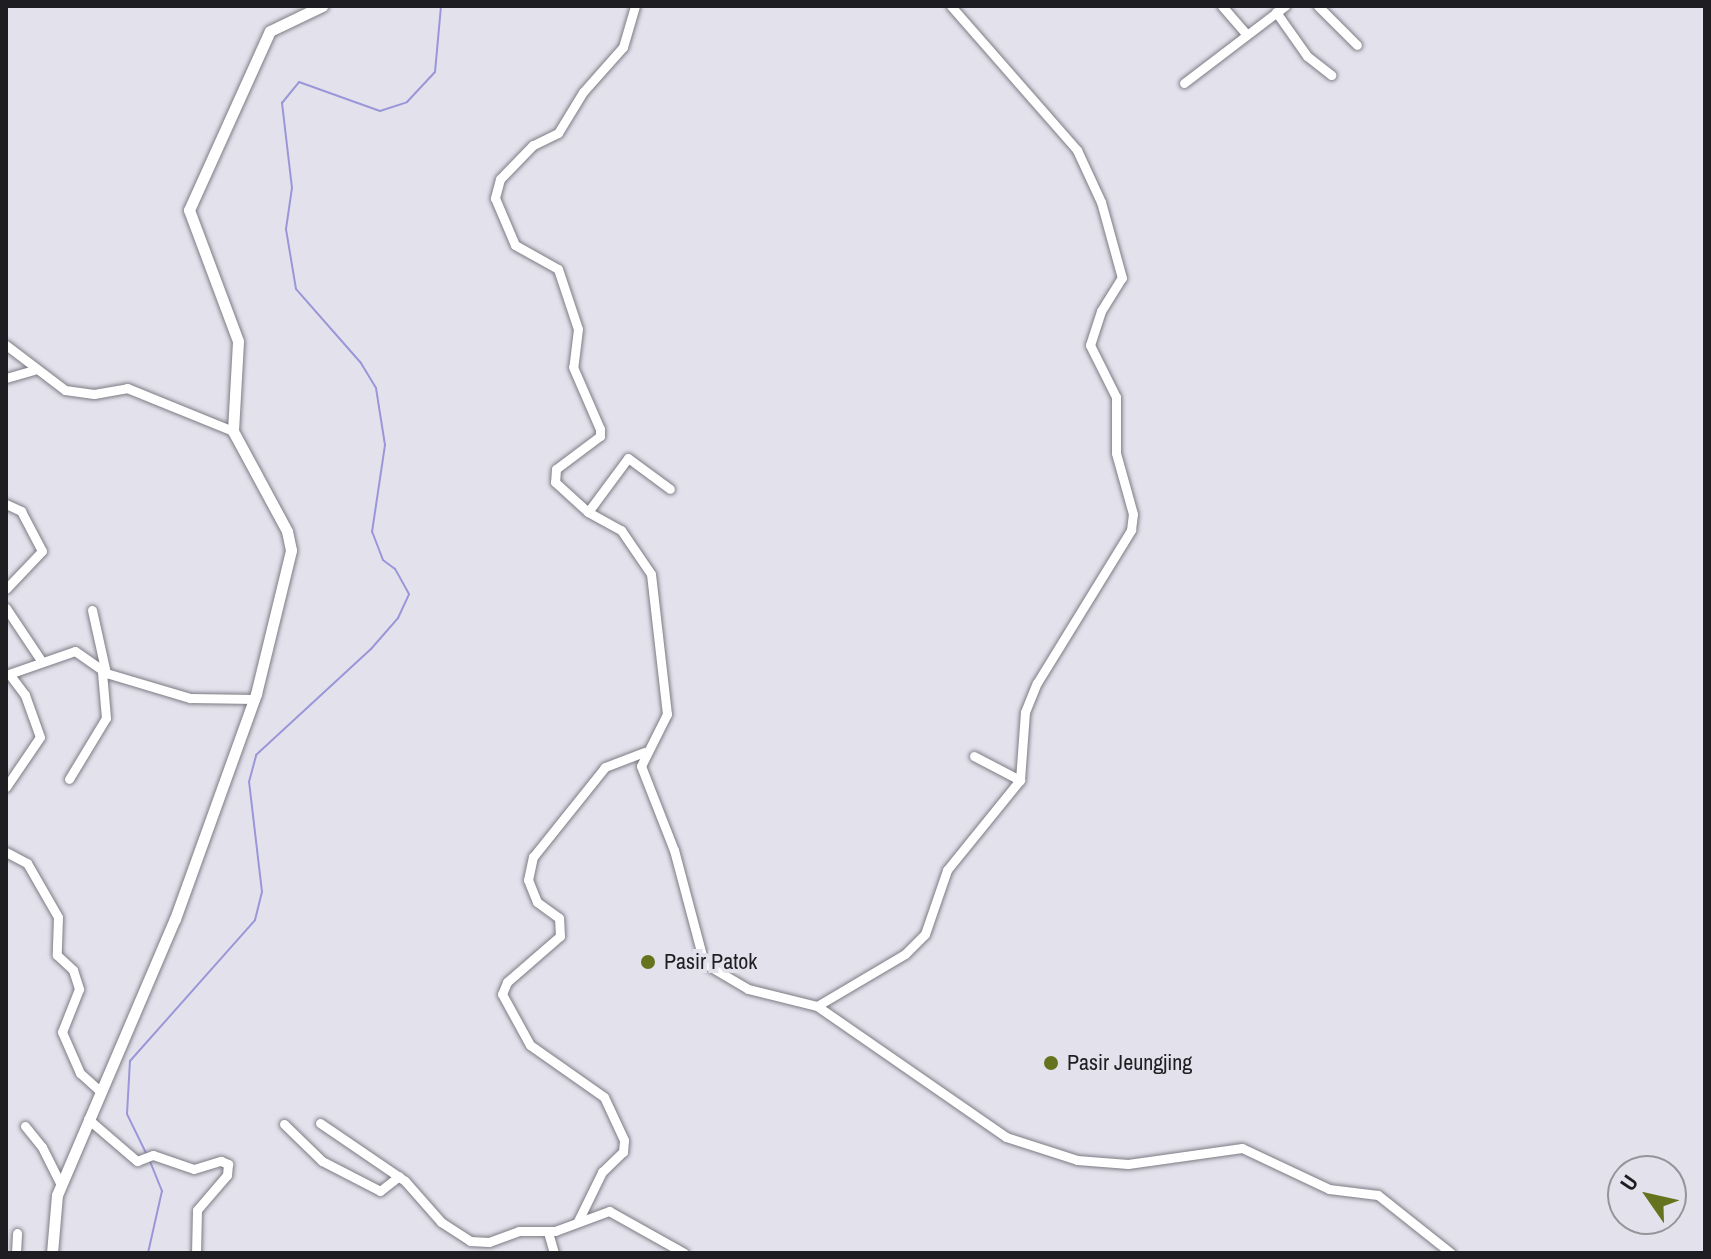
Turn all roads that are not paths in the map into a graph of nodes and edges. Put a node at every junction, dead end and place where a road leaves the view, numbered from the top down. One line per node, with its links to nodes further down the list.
1 (322, 6): 14 (street)
2 (635, 6): 17 (street)
3 (951, 6): 28 (street)
4 (1222, 6): 7 (street)
5 (1318, 6): 8 (street)
6 (1278, 9): 7 (street); 9 (street)
7 (1246, 34): 10 (street)
8 (1357, 45)
9 (1331, 75)
10 (1184, 83)
11 (6, 345): 12 (street)
12 (34, 370): 13 (street); 14 (street)
13 (6, 378)
14 (233, 431): 24 (street)
15 (670, 489): 17 (street)
16 (6, 504): 18 (street)
17 (588, 512): 25 (street)
18 (6, 589)
19 (6, 608): 21 (street)
20 (92, 610): 22 (street)
21 (42, 662): 22 (street); 23 (street)
22 (104, 673): 24 (street); 27 (street)
23 (8, 675): 29 (street)
24 (255, 699): 32 (street)
25 (644, 752): 31 (street); 39 (street)
26 (974, 756): 28 (street)
27 (69, 779)
28 (1020, 780): 31 (street)
29 (6, 787)
30 (6, 852): 32 (street)
31 (817, 1006): 47 (street)
32 (100, 1091): 33 (street)
33 (88, 1119): 38 (street); 44 (street)
34 (320, 1123): 37 (street)
35 (284, 1124): 37 (street)
36 (25, 1126): 38 (street)
37 (399, 1176): 40 (street)
38 (61, 1185): 43 (street)
39 (578, 1221): 40 (street); 46 (street)
40 (548, 1232): 45 (street)
41 (17, 1233): 42 (street)
42 (16, 1253)
43 (52, 1253)
44 (196, 1253)
45 (554, 1253)
46 (684, 1253)
47 (1451, 1253)

